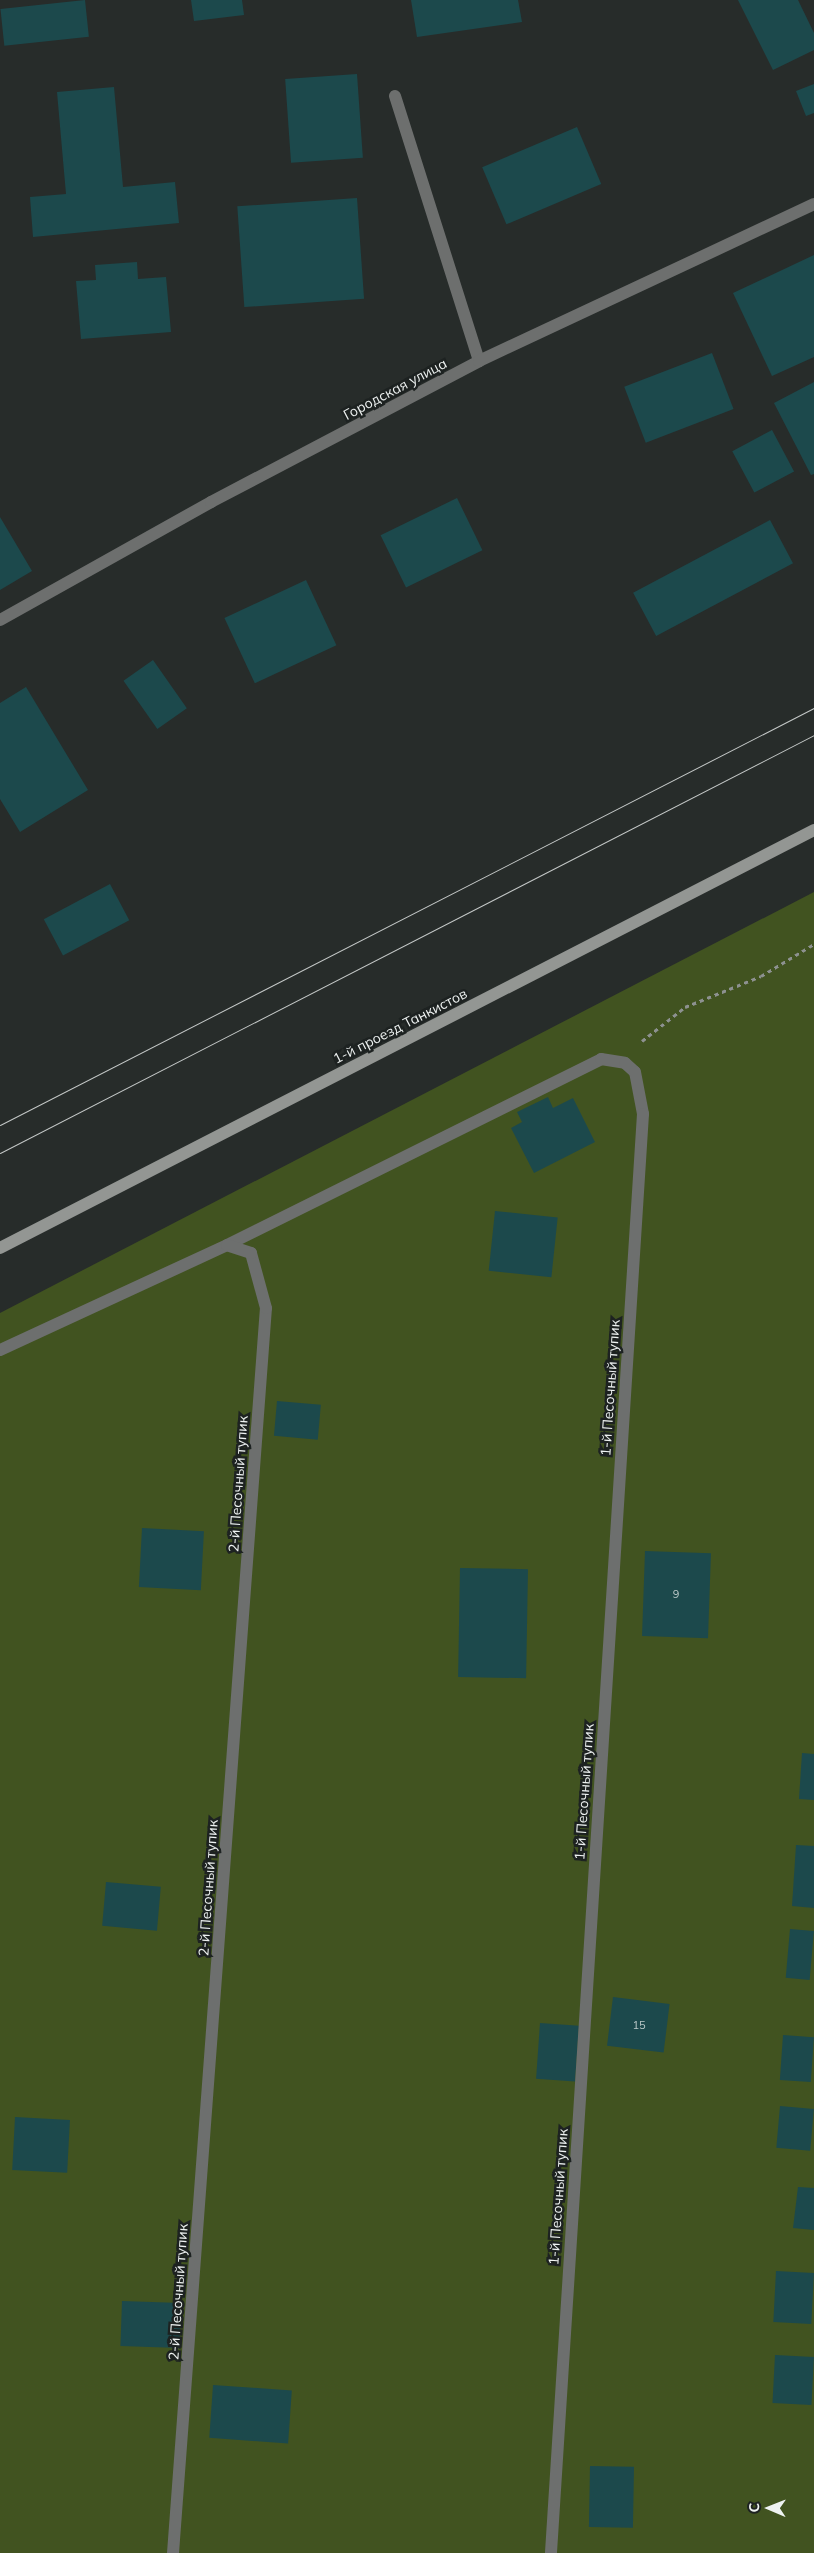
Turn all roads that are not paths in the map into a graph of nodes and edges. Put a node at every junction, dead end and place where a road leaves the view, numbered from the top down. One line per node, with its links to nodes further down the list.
1 (395, 96): 3 (street)
2 (814, 204): 3 (street, Городская улица)
3 (480, 361): 4 (street, Городская улица)
4 (0, 620)
5 (814, 830): 7 (main road, 1-й проезд Танкистов)
6 (227, 1245): 8 (street); 9 (street, 2-й Песочный тупик); 10 (street, 1-й Песочный тупик)
7 (0, 1248)
8 (0, 1350)
9 (173, 2553)
10 (551, 2553)

